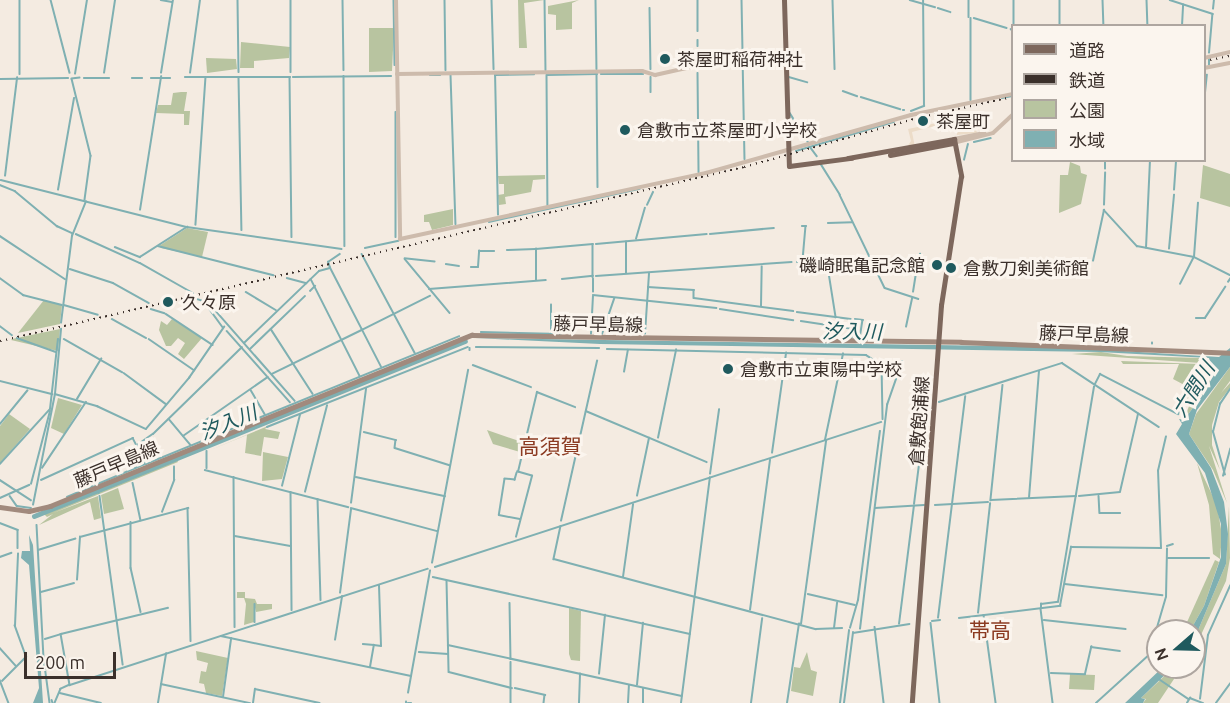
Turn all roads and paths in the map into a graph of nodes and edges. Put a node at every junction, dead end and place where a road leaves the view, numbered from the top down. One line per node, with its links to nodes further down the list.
1 (396, 0): 8 (street)
2 (784, 0): 14 (main road)
3 (1230, 52): 4 (street)
4 (1206, 58)
5 (1230, 63): 7 (street)
6 (700, 65): 8 (street)
7 (1206, 68)
8 (397, 74): 14 (street)
9 (1011, 94): 14 (street)
10 (1011, 116): 11 (street)
11 (954, 141): 12 (main road); 13 (main road); 18 (main road, 倉敷飽浦線)
12 (928, 144): 13 (main road); 15 (main road)
13 (943, 145): 16 (main road)
14 (788, 152): 17 (main road)
15 (880, 153): 16 (main road); 17 (main road)
16 (906, 154): 17 (main road)
17 (848, 158)
18 (939, 343): 19 (main road, 藤戸早島線); 20 (main road, 藤戸早島線); 21 (main road, 倉敷飽浦線)
19 (1230, 353)
20 (0, 507)
21 (912, 703)

